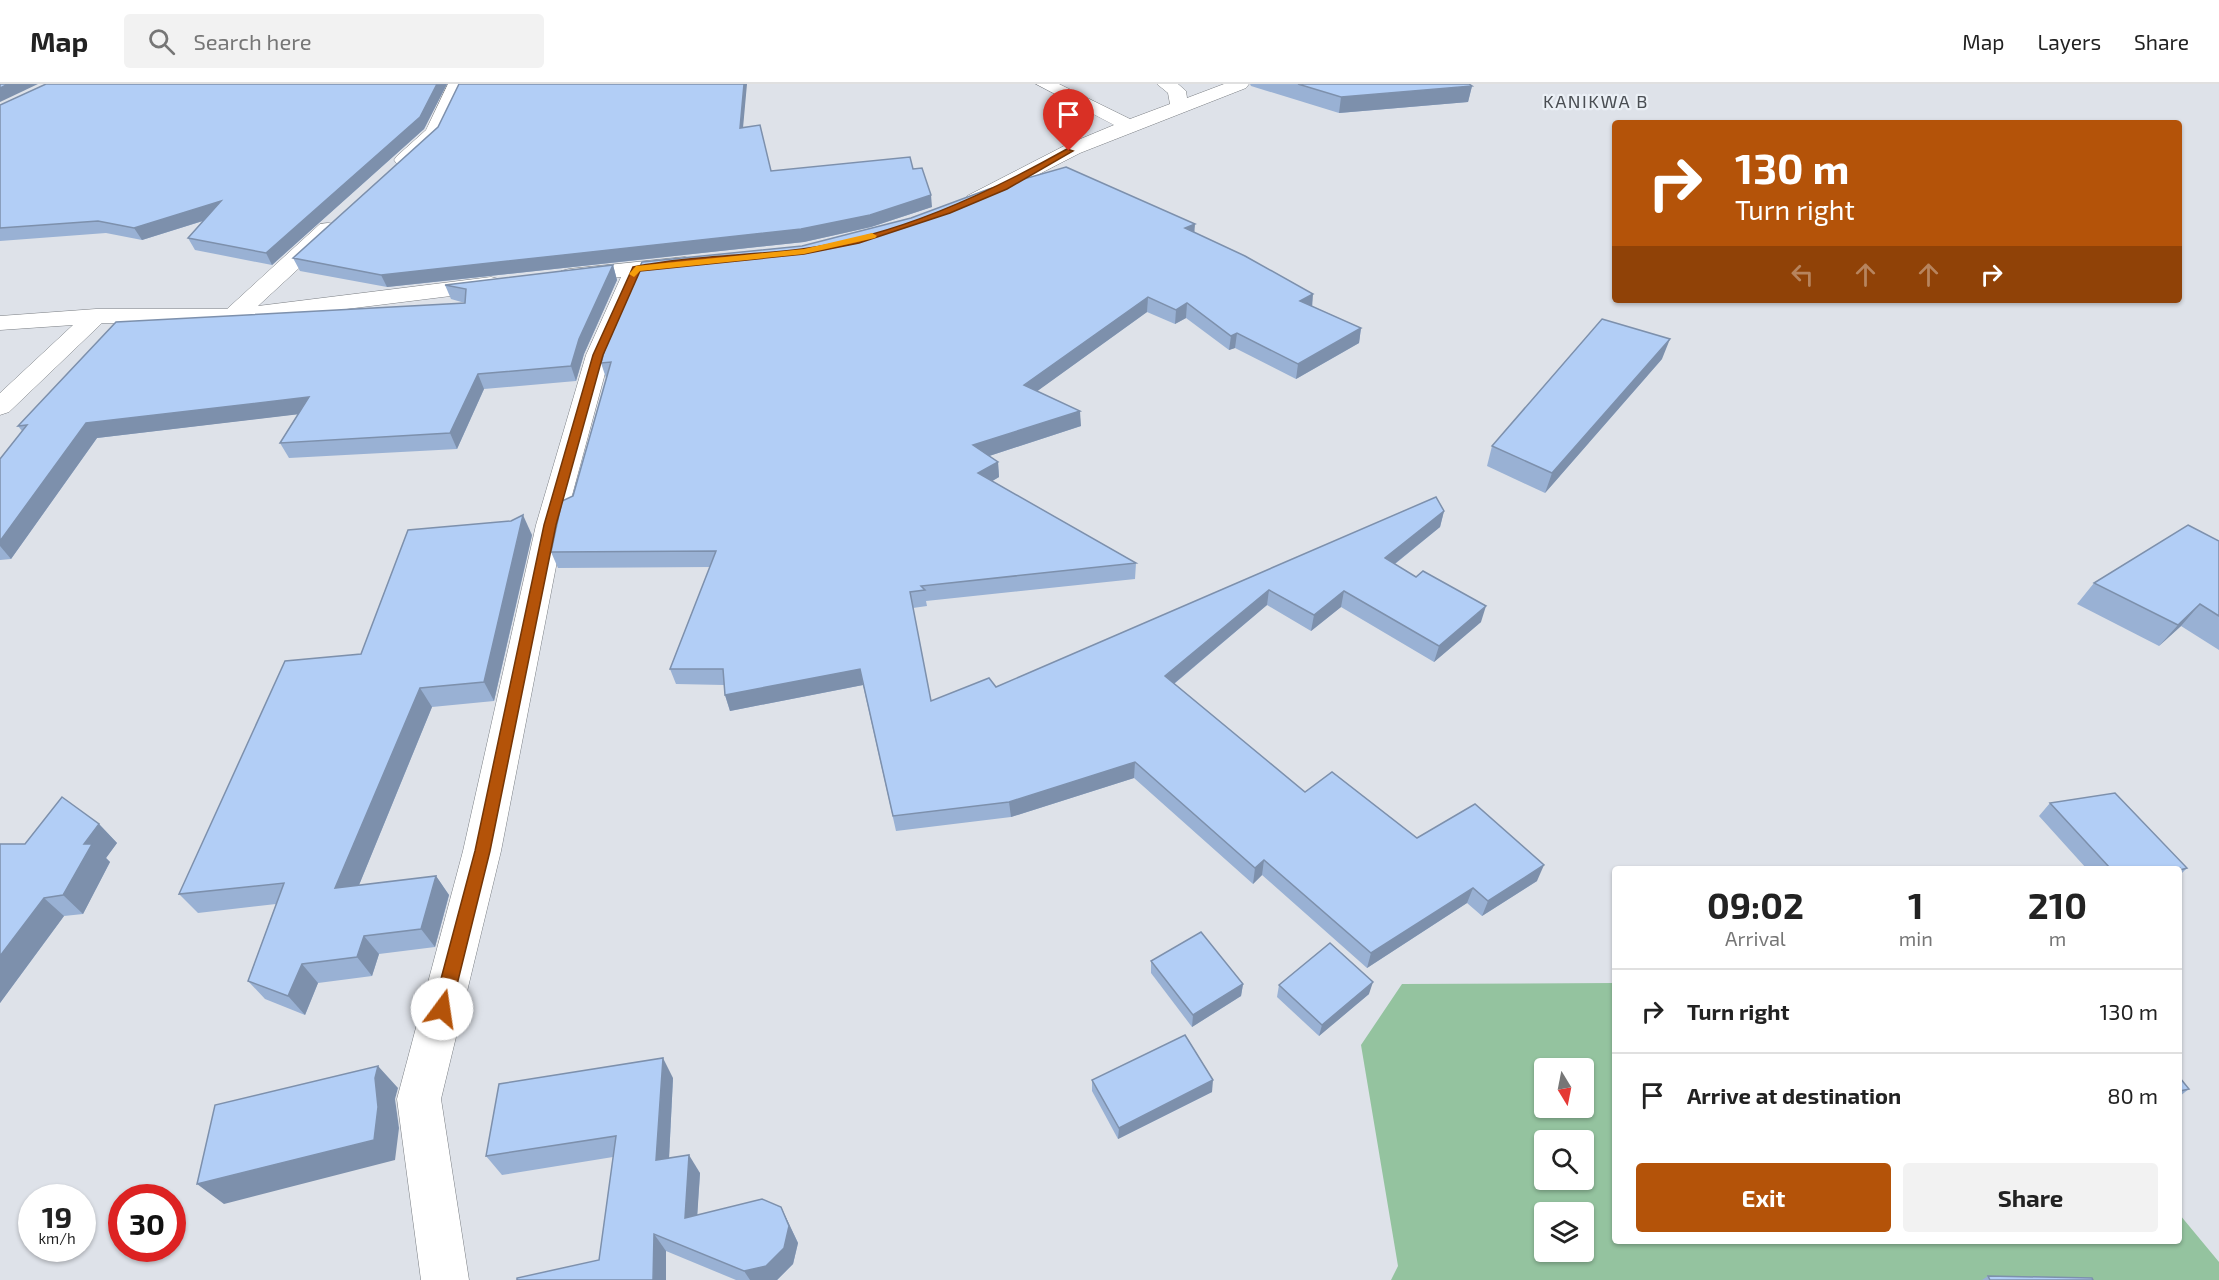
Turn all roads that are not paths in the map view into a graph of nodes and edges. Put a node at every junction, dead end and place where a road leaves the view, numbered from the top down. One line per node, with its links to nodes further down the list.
1 (457, 84): 7 (street)
2 (1045, 84): 6 (street)
3 (1166, 84): 5 (street)
4 (1240, 84): 5 (street)
5 (1179, 108): 6 (street)
6 (1128, 125): 8 (street)
7 (393, 171)
8 (957, 207)
9 (342, 216): 15 (street)
10 (703, 262): 11 (street)
11 (636, 269): 12 (street); 18 (street)
12 (546, 278)
13 (512, 282): 15 (street)
14 (96, 316): 15 (street); 16 (street); 17 (street)
15 (233, 316)
16 (0, 323)
17 (0, 407)
18 (445, 1280)

